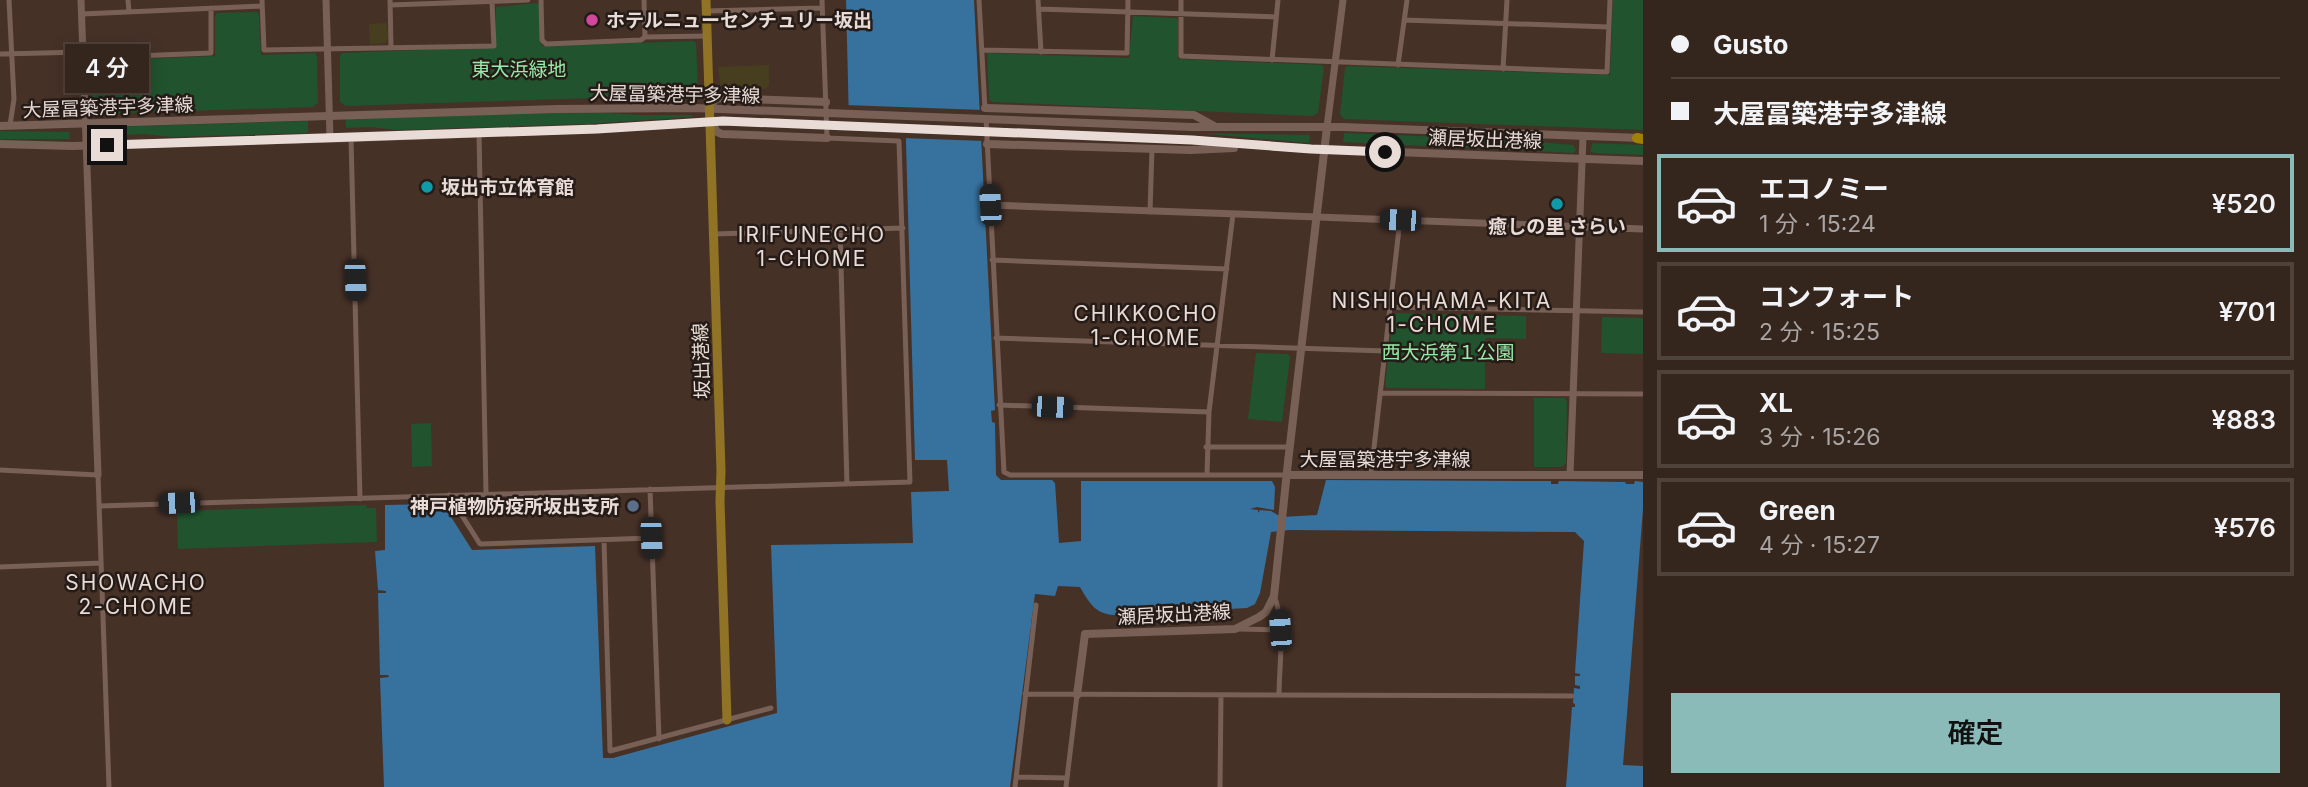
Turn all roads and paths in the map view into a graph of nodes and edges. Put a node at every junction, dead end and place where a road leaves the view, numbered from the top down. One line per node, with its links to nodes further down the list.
1 (9, 0): 42 (street)
2 (81, 0): 30 (street)
3 (128, 0): 29 (street)
4 (326, 0): 39 (street)
5 (517, 0): 6 (street); 21 (street)
6 (528, 0)
7 (541, 0): 37 (street)
8 (644, 0): 37 (street)
9 (822, 0): 25 (street)
10 (979, 0): 40 (street)
11 (1038, 0): 26 (street)
12 (1083, 0): 27 (street)
13 (1128, 0): 28 (street)
14 (1181, 0): 31 (street)
15 (1278, 0): 32 (street)
16 (1343, 0): 46 (street)
17 (1407, 0): 33 (street)
18 (1507, 0): 34 (street)
19 (1610, 0): 35 (street)
20 (390, 2): 21 (street); 38 (street)
21 (492, 2): 38 (street)
22 (262, 3): 24 (street); 39 (street)
23 (706, 5): 25 (street); 36 (main road, 坂出港線)
24 (211, 8): 29 (street); 44 (street)
25 (822, 8): 49 (street)
26 (1039, 9): 27 (street); 41 (street)
27 (1084, 9): 28 (street)
28 (1129, 11): 31 (street); 41 (street)
29 (129, 12): 30 (street)
30 (82, 13): 44 (street)
31 (1182, 13): 32 (street); 45 (street)
32 (1276, 17): 45 (street)
33 (1404, 20): 34 (street); 47 (street)
34 (1505, 23): 35 (street); 48 (street)
35 (1609, 27): 48 (street)
36 (707, 36): 37 (street); 51 (main road, 坂出港線)
37 (645, 37)
38 (391, 46): 39 (street)
39 (327, 50): 52 (street)
40 (982, 50): 41 (street); 50 (street)
41 (1041, 52)
42 (12, 53): 43 (street); 44 (street); 55 (street)
43 (0, 54)
44 (84, 55): 54 (street)
45 (1272, 60): 46 (street)
46 (1335, 63): 47 (street); 58 (street)
47 (1398, 65): 48 (street)
48 (1503, 69)
49 (826, 102): 51 (main road); 63 (street)
50 (985, 108): 57 (main road); 66 (street)
51 (710, 109): 52 (main road, 大屋冨築港宇多津線); 53 (main road, 坂出港線); 57 (main road, 大屋冨築港宇多津線)
52 (329, 116): 54 (main road, 大屋冨築港宇多津線); 61 (street)
53 (711, 122): 59 (main road, 大屋冨築港宇多津線); 63 (main road); 68 (main road, 大屋冨築港宇多津線); 82 (main road, 坂出港線)
54 (87, 124): 55 (main road, 大屋冨築港宇多津線); 67 (street)
55 (10, 125): 56 (main road, 大屋冨築港宇多津線)
56 (0, 126)
57 (1216, 127): 58 (main road, 大屋冨築港宇多津線)
58 (1327, 127): 60 (main road, 瀬居坂出港線); 70 (main road, 大屋冨築港宇多津線)
59 (479, 133): 62 (main road, 大屋冨築港宇多津線); 109 (street)
60 (1583, 137): 64 (main road, 瀬居坂出港線); 71 (street)
61 (330, 138): 62 (main road, 大屋冨築港宇多津線); 67 (main road, 大屋冨築港宇多津線)
62 (351, 138): 111 (street)
63 (827, 138): 79 (street)
64 (1642, 139)
65 (0, 144): 67 (main road, 大屋冨築港宇多津線)
66 (987, 144): 69 (main road); 73 (street)
67 (88, 145): 102 (street)
68 (1265, 146): 69 (main road); 70 (main road, 大屋冨築港宇多津線)
69 (1152, 149): 74 (street)
70 (1325, 149): 71 (main road, 瀬居坂出港線); 76 (main road, 大屋冨築港宇多津線)
71 (1582, 159): 72 (main road, 瀬居坂出港線); 78 (street)
72 (1643, 161)
73 (990, 205): 74 (street); 83 (street)
74 (1150, 212): 75 (street)
75 (1233, 214): 76 (street); 84 (street)
76 (1317, 218): 77 (street); 90 (main road, 大屋冨築港宇多津線)
77 (1400, 220): 78 (street); 85 (street)
78 (1580, 227): 80 (street); 86 (street)
79 (903, 228): 81 (street); 106 (street)
80 (1643, 229)
81 (840, 230): 82 (street); 106 (street)
82 (714, 234): 107 (main road, 坂出港線)
83 (992, 260): 84 (street); 88 (street)
84 (1227, 269): 89 (street)
85 (1390, 307): 86 (street); 91 (street)
86 (1576, 311): 87 (street); 93 (street)
87 (1643, 312)
88 (996, 338): 89 (street); 95 (street)
89 (1218, 345): 90 (street); 96 (street)
90 (1301, 348): 91 (street); 98 (main road, 大屋冨築港宇多津線)
91 (1385, 351): 92 (street)
92 (1380, 393): 93 (street); 101 (street)
93 (1573, 394): 94 (street); 104 (street)
94 (1643, 394)
95 (999, 405): 96 (street); 100 (street)
96 (1209, 412): 97 (street)
97 (1206, 447): 98 (street); 100 (street)
98 (1289, 447): 103 (main road, 大屋冨築港宇多津線)
99 (0, 470): 102 (street)
100 (1207, 474): 103 (street)
101 (1371, 474): 103 (main road, 大屋冨築港宇多津線); 104 (main road, 大屋冨築港宇多津線)
102 (98, 475): 112 (street)
103 (1287, 475): 117 (main road)
104 (1570, 475): 105 (main road, 大屋冨築港宇多津線)
105 (1643, 475)
106 (847, 484): 107 (street)
107 (721, 487): 108 (street); 127 (main road, 坂出港線)
108 (650, 489): 109 (street); 113 (street)
109 (486, 494): 110 (street)
110 (449, 495): 111 (street); 114 (street)
111 (360, 499): 112 (street)
112 (99, 506): 115 (street)
113 (651, 538): 114 (street); 128 (street)
114 (604, 540): 128 (street)
115 (101, 563): 116 (street); 131 (street)
116 (0, 567)
117 (1274, 596): 119 (main road, 瀬居坂出港線); 120 (street)
118 (1036, 605): 121 (street)
119 (1235, 629): 120 (street); 122 (main road, 瀬居坂出港線)
120 (1280, 630): 124 (street)
121 (1026, 694): 122 (street); 129 (street)
122 (1077, 695): 123 (street); 130 (street)
123 (1221, 695): 124 (street); 134 (street)
124 (1279, 695): 125 (street)
125 (1572, 696)
126 (771, 708): 127 (street)
127 (727, 720): 128 (street)
128 (659, 739)
129 (1016, 777): 130 (street); 132 (street)
130 (1068, 778): 133 (street)
131 (109, 787)
132 (1015, 787)
133 (1066, 787)
134 (1220, 787)

